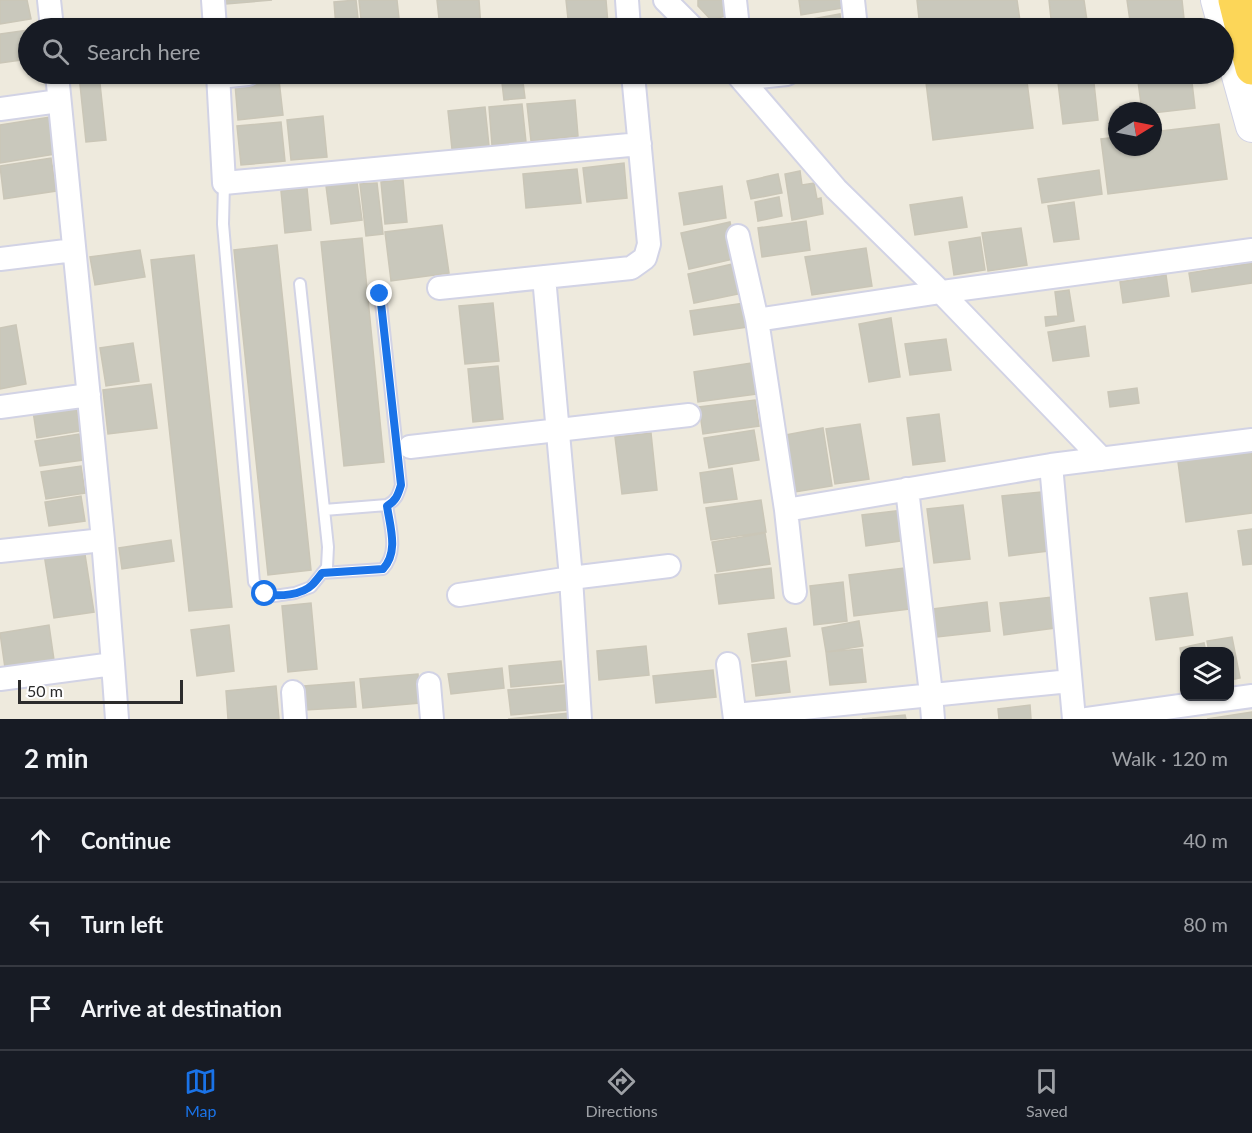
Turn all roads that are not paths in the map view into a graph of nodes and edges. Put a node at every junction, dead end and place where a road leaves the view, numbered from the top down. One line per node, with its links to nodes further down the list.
1 (49, 0): 9 (street)
2 (213, 0): 10 (street)
3 (627, 0): 11 (street)
4 (665, 0): 12 (street)
5 (735, 0): 13 (street)
6 (853, 0): 14 (street)
7 (1217, 0): 15 (main road)
8 (1235, 0): 17 (highway)
9 (51, 18)
10 (214, 18)
11 (628, 18)
12 (683, 18)
13 (737, 18)
14 (855, 18)
15 (1222, 18)
16 (1234, 61): 24 (main road)
17 (1252, 68)
18 (58, 84): 22 (street)
19 (218, 84): 26 (street)
20 (634, 84): 25 (street)
21 (748, 84): 34 (street)
22 (59, 100): 23 (street); 28 (street)
23 (0, 109)
24 (1252, 126)
25 (640, 144): 26 (street); 31 (street)
26 (224, 183): 52 (lane)
27 (738, 236): 36 (street)
28 (74, 250): 30 (street); 37 (street)
29 (1252, 250): 34 (street)
30 (0, 259)
31 (544, 277): 33 (street); 40 (street)
32 (300, 284): 47 (lane)
33 (439, 288)
34 (940, 292): 36 (street); 43 (street)
35 (380, 294): 46 (lane)
36 (757, 320): 48 (street)
37 (89, 395): 38 (street); 49 (street)
38 (0, 407)
39 (688, 415): 40 (street)
40 (558, 430): 42 (street); 53 (street)
41 (1252, 440): 43 (street)
42 (410, 447)
43 (1102, 459): 44 (street)
44 (1051, 465): 45 (street); 59 (street)
45 (907, 489): 48 (street); 62 (street)
46 (387, 506): 47 (lane); 52 (lane)
47 (324, 510): 52 (lane)
48 (786, 510): 54 (street)
49 (103, 540): 50 (street); 56 (street)
50 (0, 551)
51 (669, 566): 53 (street)
52 (322, 573)
53 (571, 578): 55 (street); 68 (street)
54 (795, 592)
55 (459, 595)
56 (113, 664): 58 (street); 65 (street)
57 (728, 664): 64 (street)
58 (0, 679)
59 (1070, 681): 62 (street); 70 (street)
60 (429, 684): 67 (street)
61 (293, 692): 66 (street)
62 (932, 694): 64 (street); 69 (street)
63 (1252, 696): 71 (street)
64 (735, 717)
65 (117, 719)
66 (295, 719)
67 (432, 719)
68 (580, 719)
69 (933, 719)
70 (1074, 719)
71 (1087, 719)

